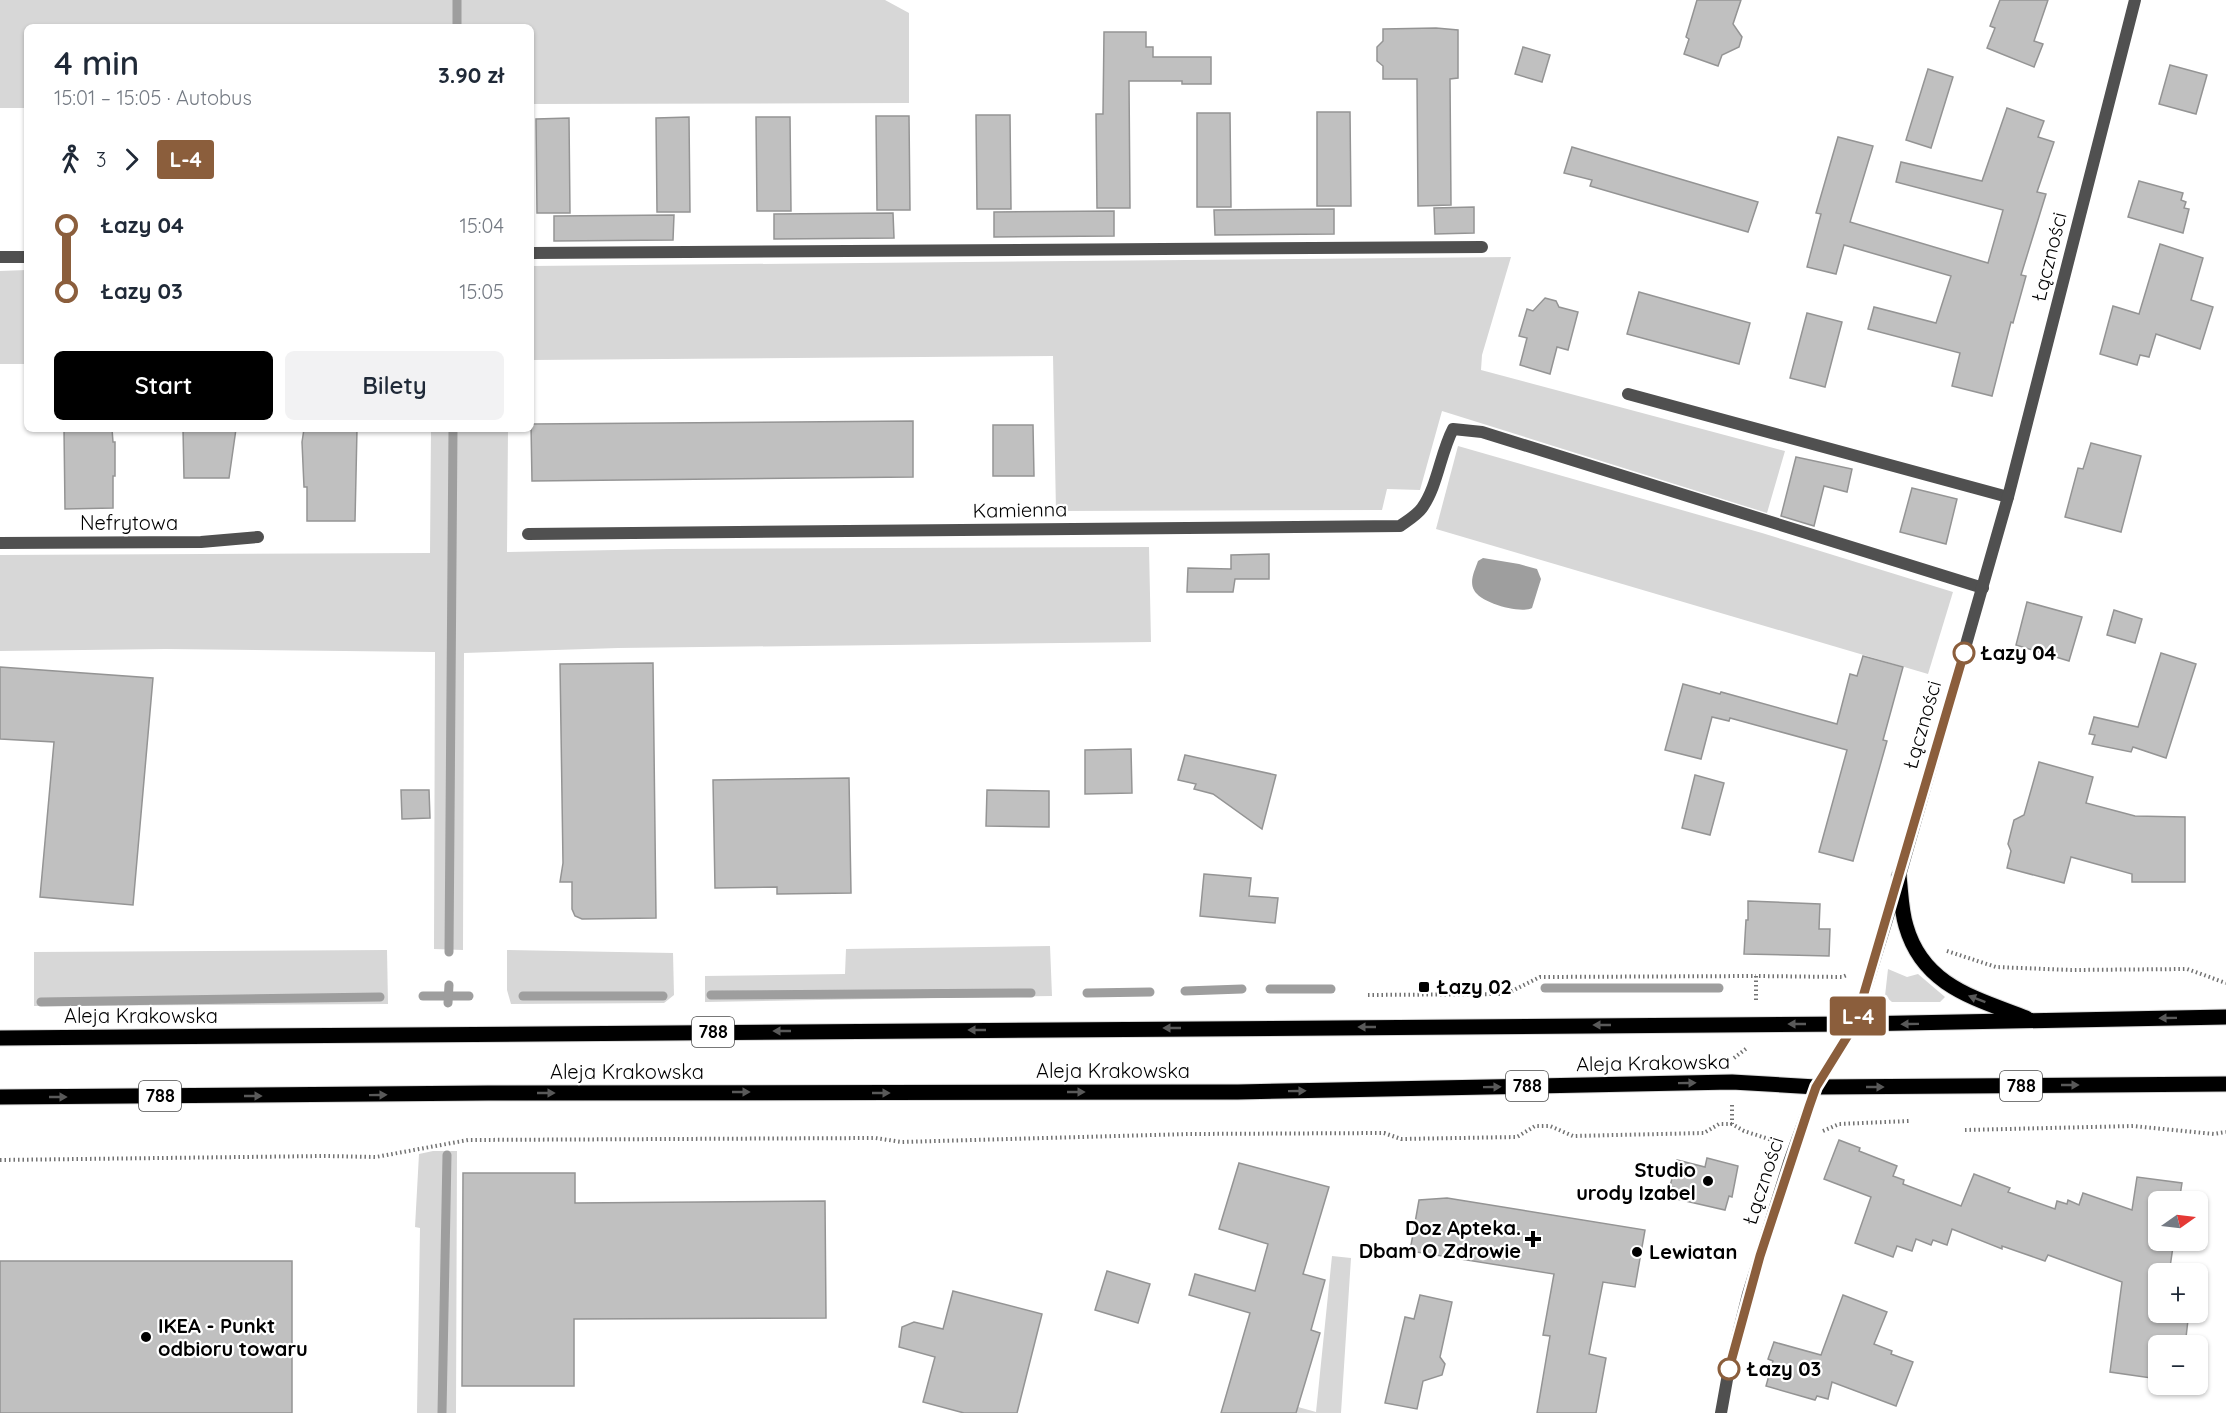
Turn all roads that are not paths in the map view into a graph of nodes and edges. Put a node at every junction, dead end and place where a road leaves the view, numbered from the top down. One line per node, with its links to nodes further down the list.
1 (2135, 0): 7 (street, Łączności)
2 (1482, 247): 3 (street)
3 (534, 253)
4 (0, 257): 5 (street)
5 (24, 257)
6 (1628, 394): 7 (street)
7 (2008, 496): 11 (street, Łączności)
8 (528, 534): 11 (street, Kamienna)
9 (258, 537): 10 (street, Nefrytowa)
10 (0, 543)
11 (1983, 588): 12 (street, Łączności)
12 (1899, 876): 14 (main road, one-way to 12); 15 (street, Łączności)
13 (2226, 1017): 14 (main road, Aleja Krakowska / 788, one-way to 14)
14 (2031, 1020): 15 (main road, Aleja Krakowska / 788, one-way to 15)
15 (1855, 1024): 16 (main road, Aleja Krakowska / 788, one-way to 16); 18 (street, Łączności)
16 (0, 1038)
17 (2226, 1084): 18 (main road, Aleja Krakowska / 788, one-way to 17)
18 (1816, 1087): 19 (main road, Aleja Krakowska / 788, one-way to 18); 20 (street, Łączności)
19 (0, 1097)
20 (1721, 1413)

